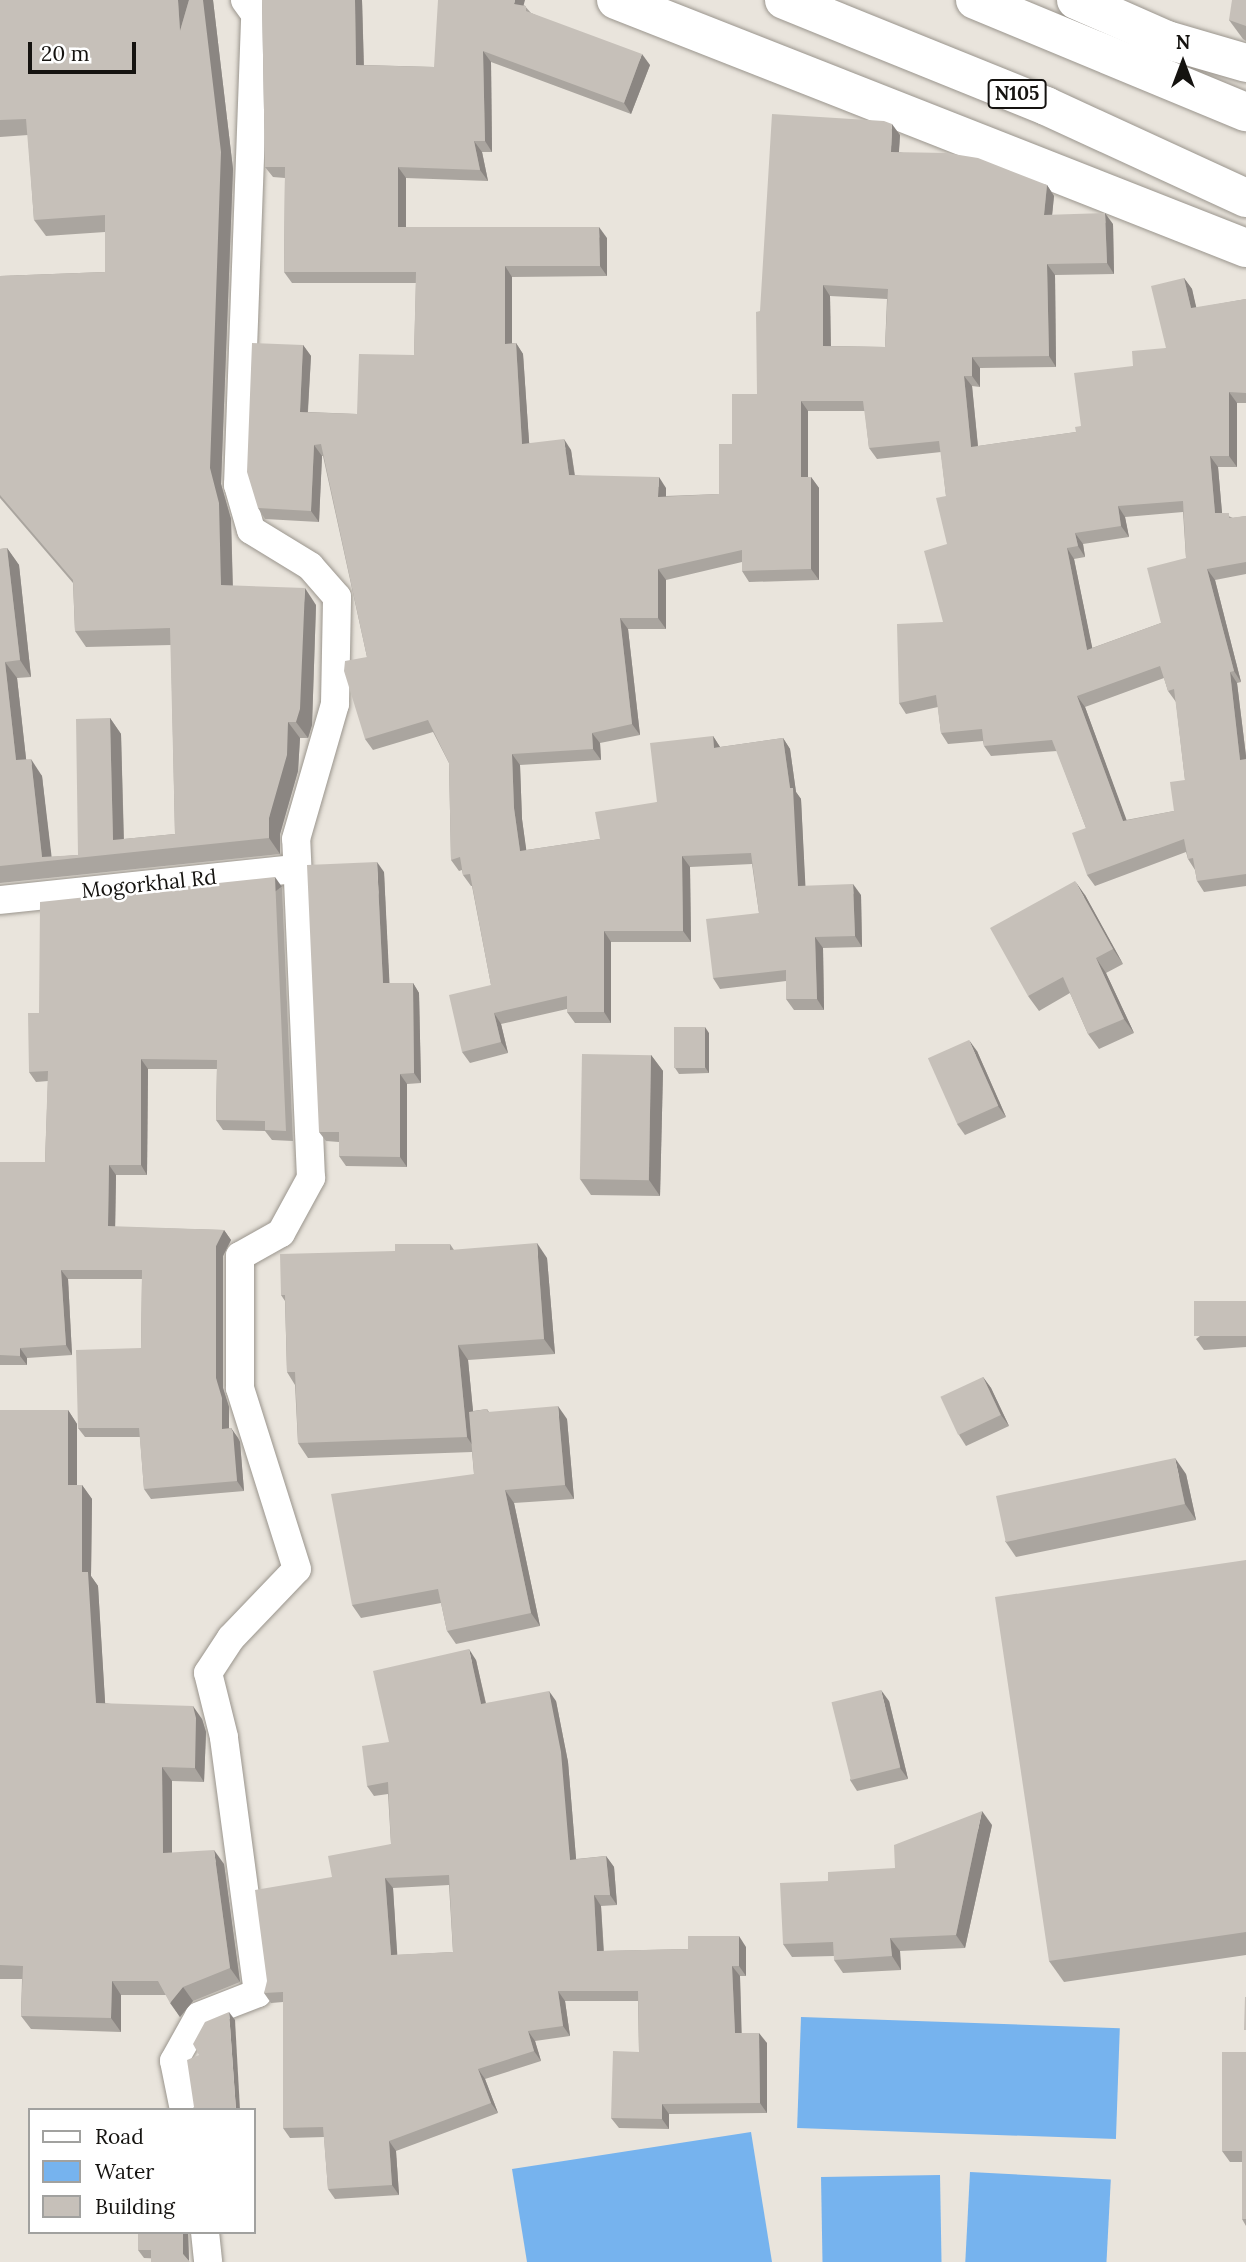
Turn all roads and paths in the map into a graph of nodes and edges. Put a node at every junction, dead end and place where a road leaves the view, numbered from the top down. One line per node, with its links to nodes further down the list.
1 (245, 0): 10 (street)
2 (616, 0): 9 (main road)
3 (783, 0): 8 (main road, N105)
4 (975, 0): 7 (main road)
5 (1076, 0): 6 (main road)
6 (1246, 62)
7 (1246, 113)
8 (1246, 198)
9 (1246, 248)
10 (297, 869): 11 (street, Mogorkhal Rd); 12 (street)
11 (0, 900)
12 (184, 2108)
13 (205, 2234): 14 (street)
14 (208, 2262)

